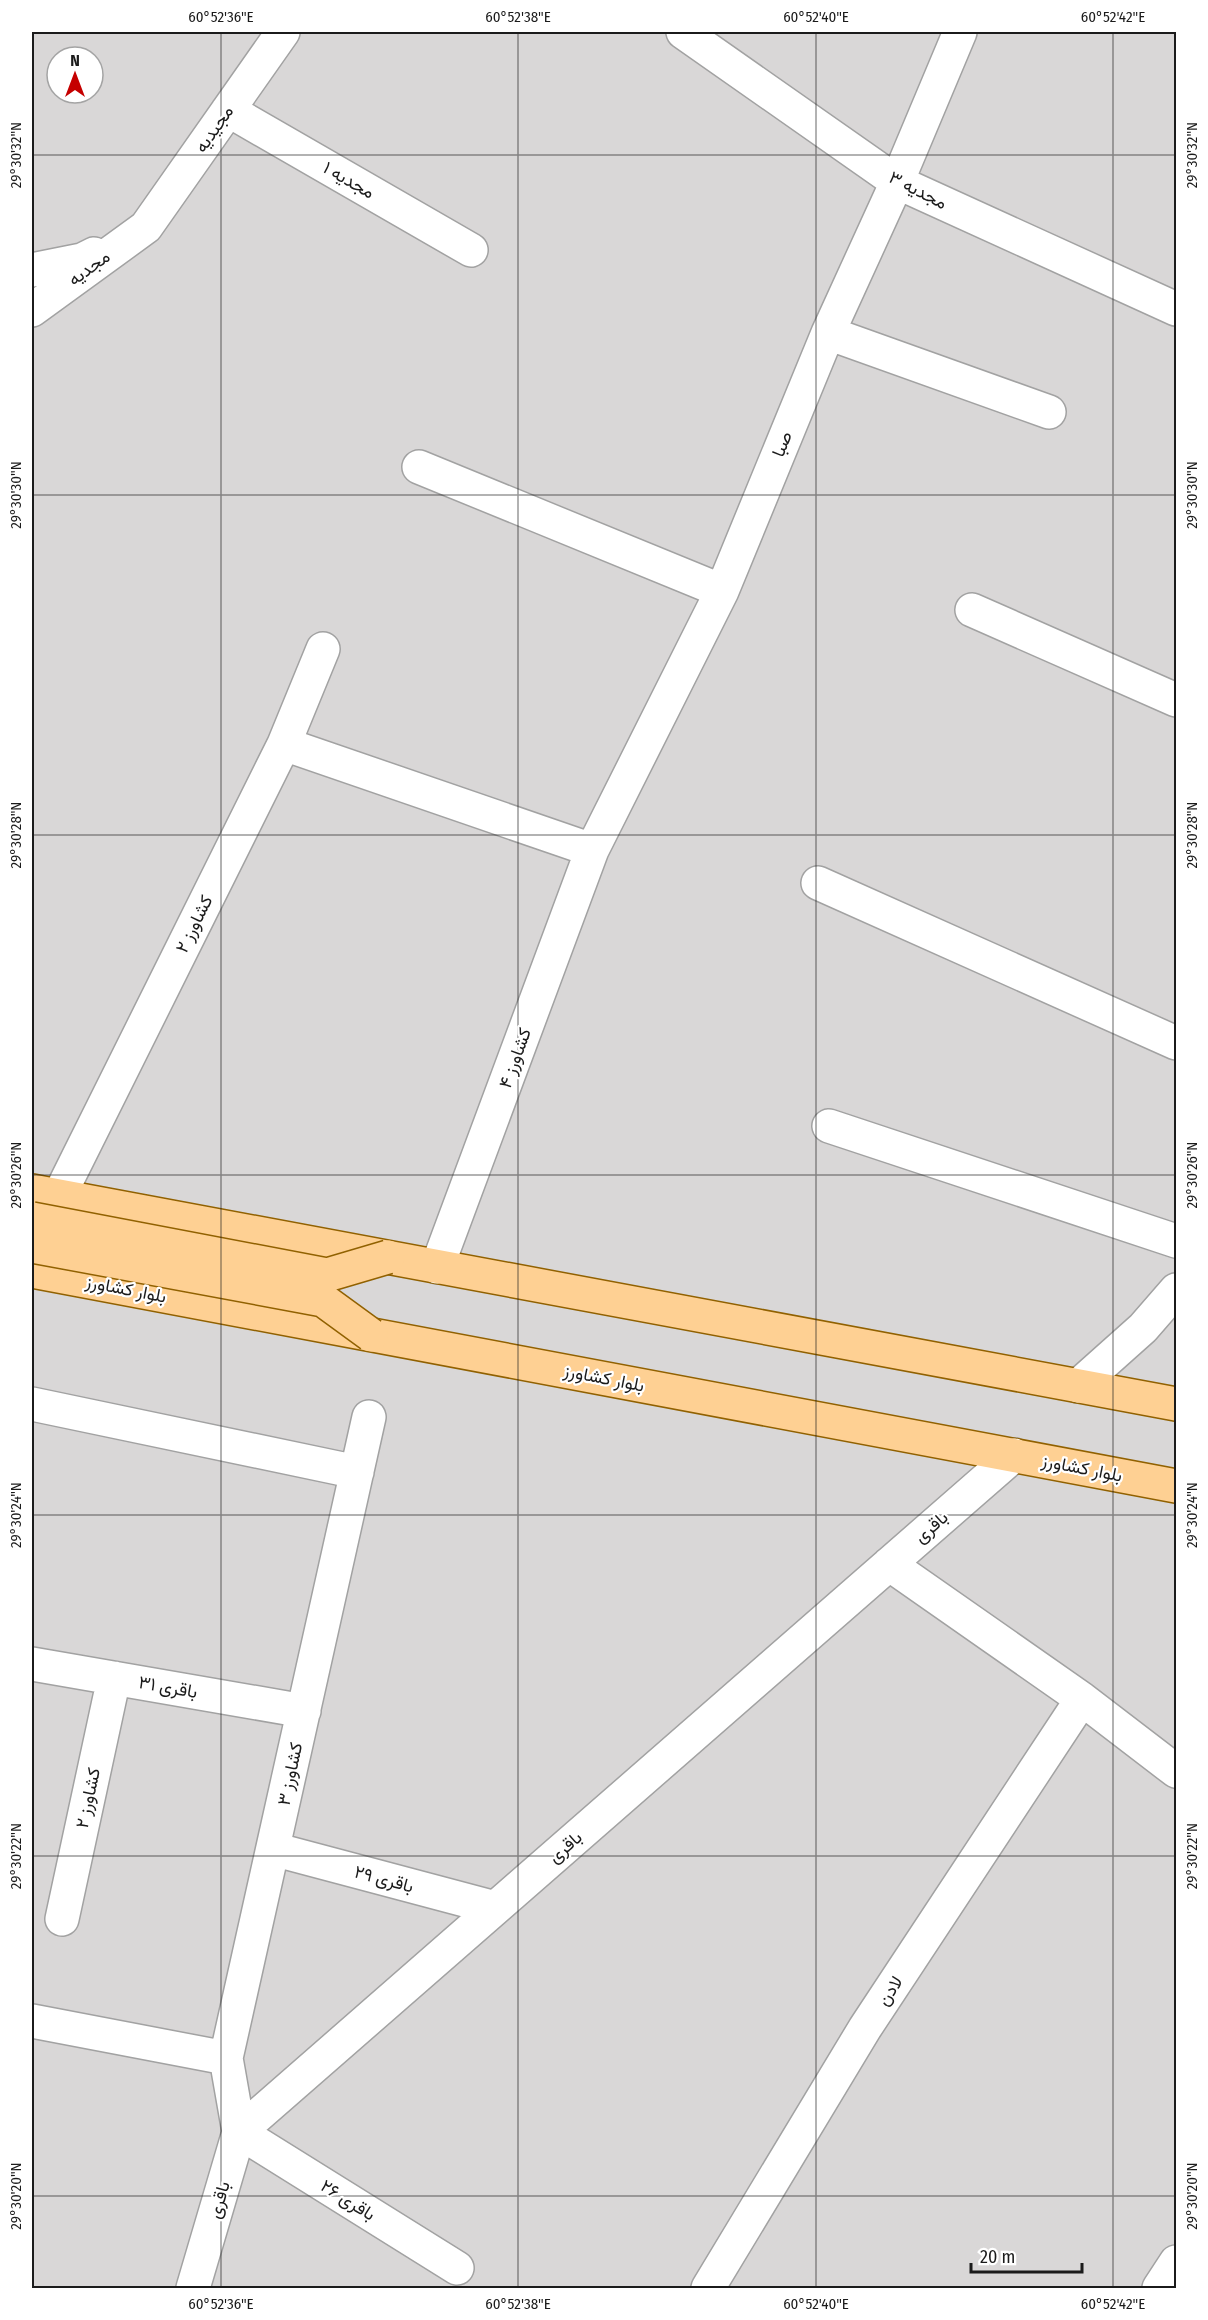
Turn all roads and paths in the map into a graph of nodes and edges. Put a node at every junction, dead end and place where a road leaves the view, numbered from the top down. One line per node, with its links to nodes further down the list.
1 (283, 32): 4 (street, مجیدیه)
2 (960, 32): 5 (street, صبا)
3 (695, 35): 5 (street, مجدیه ۳)
4 (228, 110): 6 (street, مجیدیه); 7 (street, مجدیه ۱)
5 (897, 182): 9 (street, مجدیه ۳); 11 (street, صبا)
6 (146, 226): 8 (street); 10 (street, مجدیه)
7 (471, 250)
8 (34, 269)
9 (1176, 309)
10 (32, 310)
11 (828, 333): 12 (street); 14 (street, صبا)
12 (1048, 412)
13 (419, 467): 14 (street)
14 (722, 591): 19 (street, صبا)
15 (972, 610): 17 (street)
16 (323, 649): 18 (street, کشاورز ۲)
17 (1176, 700)
18 (284, 744): 19 (street); 23 (street, کشاورز ۲)
19 (592, 850): 28 (street, کشاورز ۴)
20 (818, 883): 21 (street)
21 (1176, 1042)
22 (830, 1126): 25 (street)
23 (45, 1194): 27 (main road)
24 (32, 1220): 27 (main road, bridge)
25 (1176, 1241)
26 (32, 1246): 31 (main road, bridge)
27 (388, 1257): 28 (main road)
28 (438, 1267): 32 (main road)
29 (32, 1272): 31 (main road, بلوار کشاورز)
30 (1176, 1290): 32 (street)
31 (371, 1335): 36 (main road, بلوار کشاورز)
32 (1078, 1386): 34 (main road)
33 (32, 1404): 37 (street)
34 (1176, 1404)
35 (369, 1417): 37 (street, کشاورز ۳)
36 (1014, 1455): 38 (main road, بلوار کشاورز); 39 (street, باقری)
37 (357, 1472): 43 (street, کشاورز ۳)
38 (1176, 1486)
39 (889, 1564): 42 (street); 46 (street, باقری)
40 (32, 1664): 41 (street, باقری ۳۱)
41 (114, 1678): 43 (street, باقری ۳۱); 47 (street, کشاورز ۲)
42 (1082, 1700): 44 (street); 54 (street, لادن)
43 (304, 1710): 45 (street, کشاورز ۳)
44 (1176, 1771)
45 (273, 1849): 46 (street, باقری ۲۹); 49 (street, کشاورز ۳)
46 (495, 1908): 50 (street, باقری)
47 (62, 1919)
48 (32, 2021): 49 (street)
49 (226, 2058): 50 (street, کشاورز ۳)
50 (239, 2132): 52 (street, باقری ۲۶); 53 (street, باقری)
51 (1176, 2262): 55 (street)
52 (457, 2268)
53 (193, 2289)
54 (708, 2289)
55 (1159, 2289)

